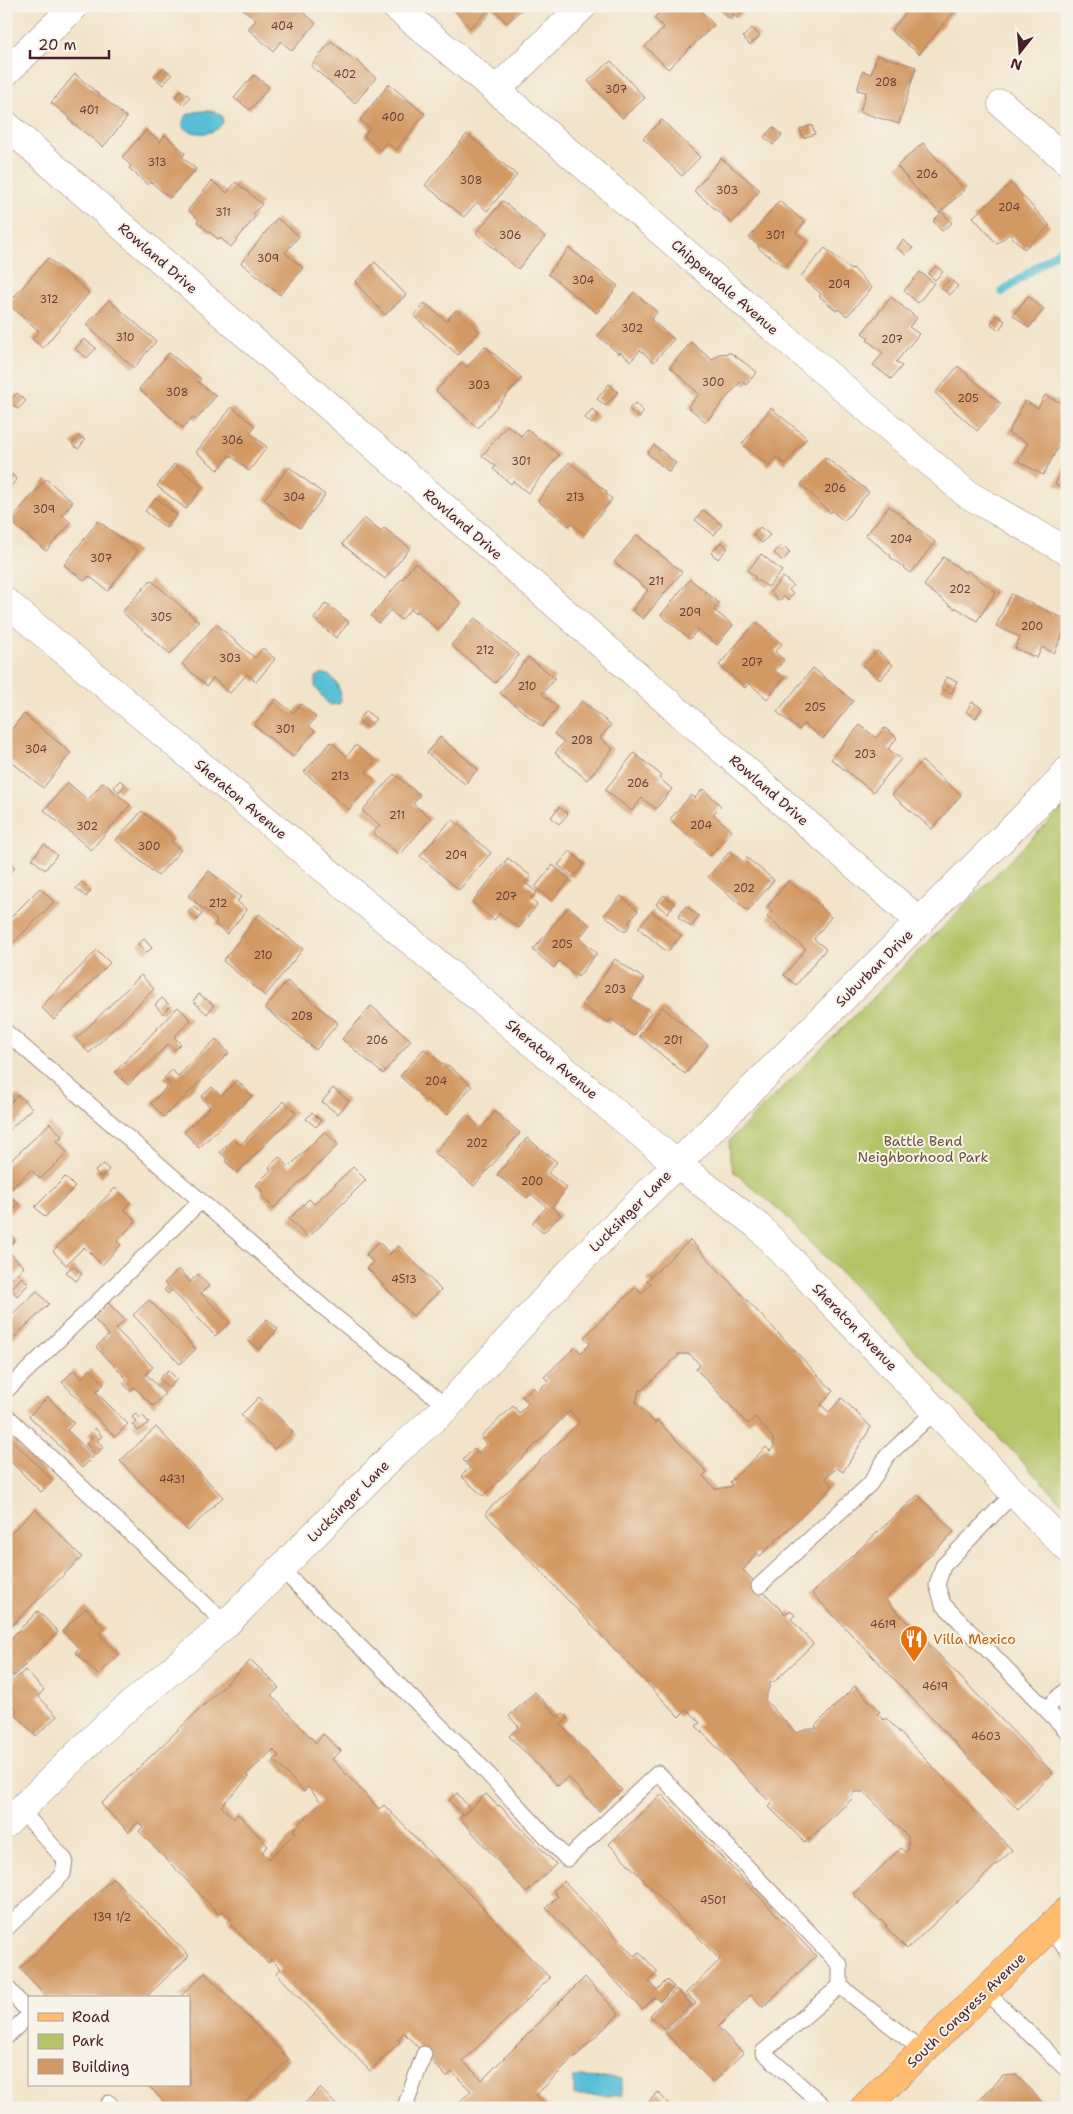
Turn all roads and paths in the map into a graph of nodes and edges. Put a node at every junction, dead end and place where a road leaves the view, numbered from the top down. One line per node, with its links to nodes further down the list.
1 (75, 6): 4 (street)
2 (395, 6): 5 (street, Chippendale Avenue)
3 (583, 6): 5 (street)
4 (6, 72)
5 (496, 90): 9 (street, Chippendale Avenue)
6 (1002, 104): 8 (street)
7 (6, 125): 12 (street, Rowland Drive)
8 (1067, 161)
9 (1067, 551)
10 (6, 602): 14 (street, Sheraton Avenue)
11 (1067, 771): 12 (street, Suburban Drive)
12 (920, 922): 14 (street, Suburban Drive)
13 (6, 1032): 15 (lane)
14 (677, 1164): 17 (street, Lucksinger Lane); 18 (street, Sheraton Avenue)
15 (201, 1200): 16 (lane); 17 (lane)
16 (6, 1391)
17 (447, 1407): 22 (street, Lucksinger Lane)
18 (935, 1410): 20 (street, Sheraton Avenue); 23 (lane)
19 (6, 1414): 24 (lane)
20 (1014, 1493): 21 (street, Sheraton Avenue); 26 (lane)
21 (1067, 1548)
22 (280, 1569): 24 (street, Lucksinger Lane); 32 (lane)
23 (759, 1586)
24 (226, 1624): 28 (street, Lucksinger Lane)
25 (1067, 1689): 26 (lane)
26 (1046, 1710): 27 (lane)
27 (1067, 1731)
28 (14, 1817): 29 (lane)
29 (6, 1929)
30 (1061, 1930): 33 (main road, South Congress Avenue)
31 (6, 1986): 34 (lane)
32 (840, 1986): 37 (lane); 41 (lane)
33 (985, 1991): 37 (main road, South Congress Avenue); 39 (lane)
34 (28, 2012)
35 (28, 2016): 36 (lane)
36 (6, 2037)
37 (923, 2051): 42 (main road, South Congress Avenue)
38 (424, 2054): 40 (lane)
39 (1067, 2070)
40 (409, 2108)
41 (826, 2108)
42 (864, 2108)

